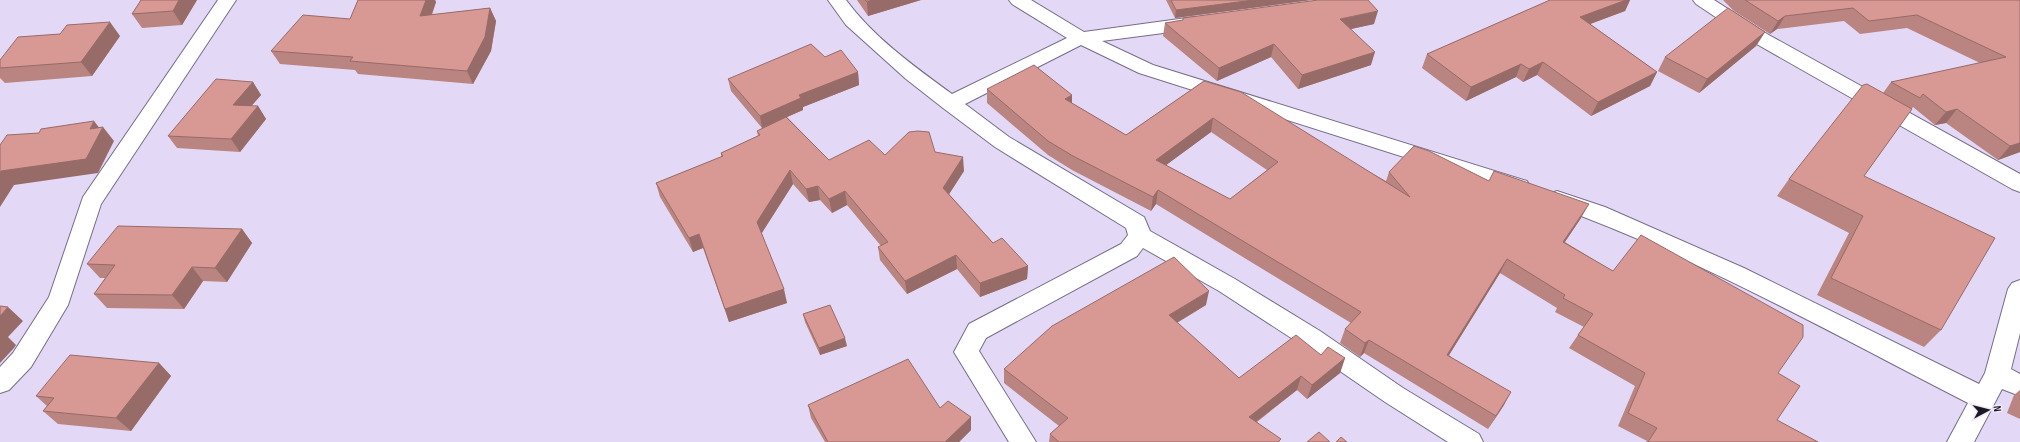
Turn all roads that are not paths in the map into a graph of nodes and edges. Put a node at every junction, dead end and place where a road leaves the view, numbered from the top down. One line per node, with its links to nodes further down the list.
1 (227, 0): 12 (street)
2 (837, 0): 7 (street)
3 (1018, 0): 6 (street)
4 (1702, 0): 8 (street)
5 (1213, 20): 6 (street)
6 (1081, 38): 7 (street); 14 (street)
7 (950, 103): 9 (street)
8 (2020, 184)
9 (1140, 236): 15 (street); 16 (street)
10 (2020, 289): 11 (street)
11 (1998, 374): 13 (street); 14 (street)
12 (0, 383)
13 (2020, 386)
14 (1984, 399): 17 (street)
15 (1023, 442)
16 (1470, 442)
17 (1960, 442)

